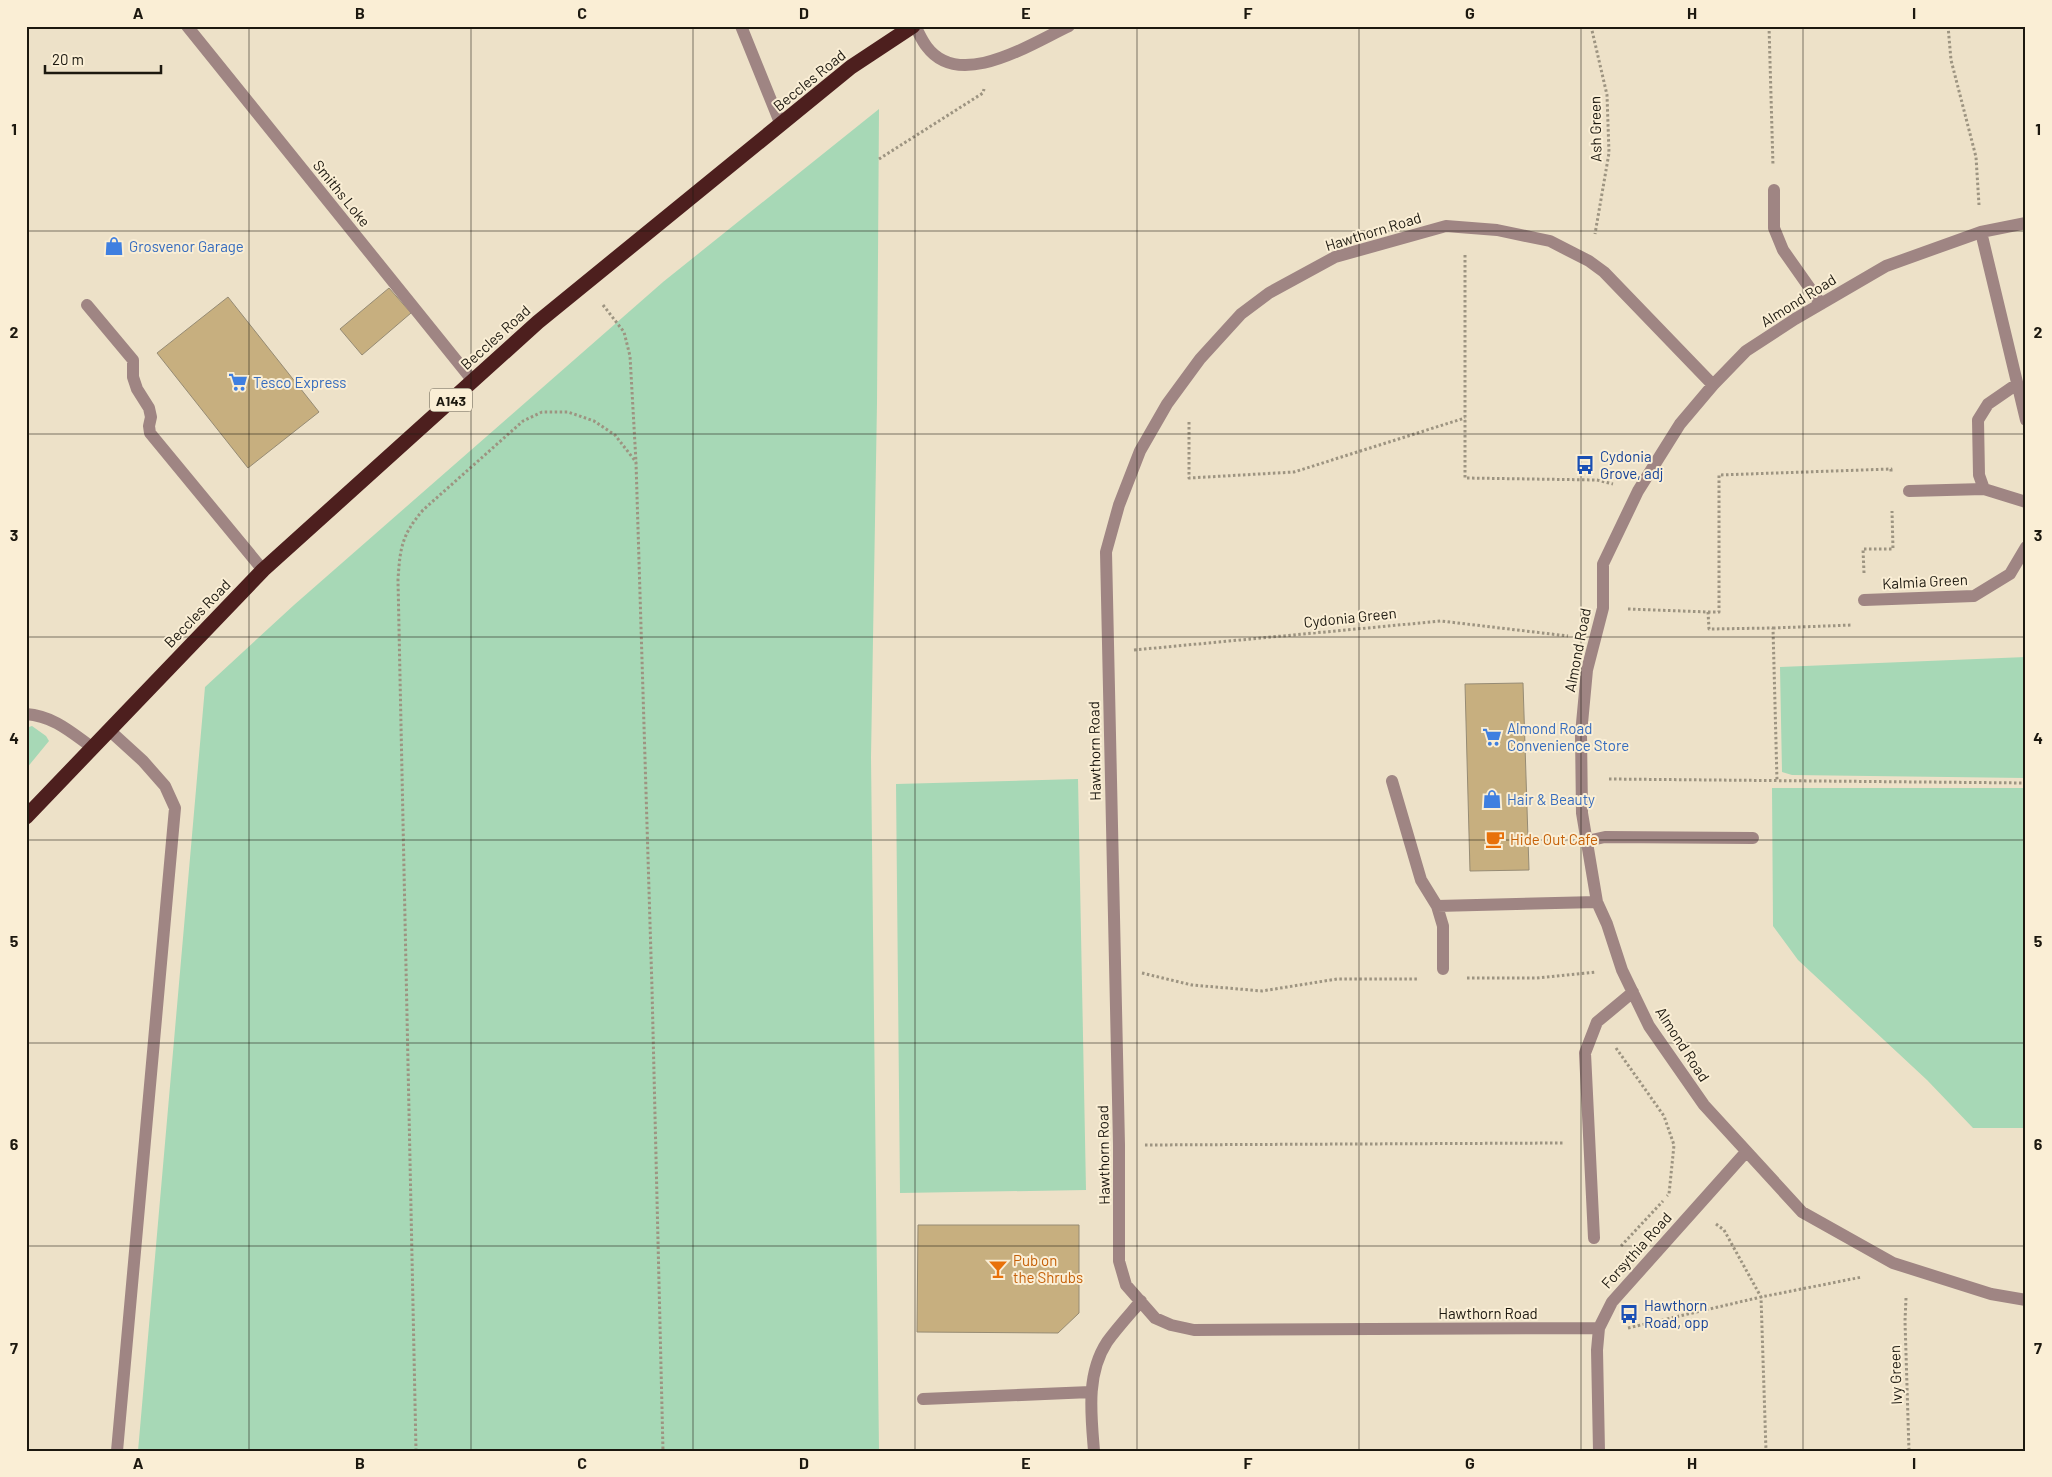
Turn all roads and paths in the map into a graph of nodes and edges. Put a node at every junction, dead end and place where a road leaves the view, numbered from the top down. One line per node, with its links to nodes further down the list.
1 (187, 26): 19 (street, Smiths Loke)
2 (741, 26): 9 (street)
3 (914, 26): 4 (street, Beccles Road); 9 (highway, Beccles Road / A143)
4 (1069, 26)
5 (1591, 26): 15 (path, Ash Green)
6 (1769, 26): 11 (path)
7 (1948, 26): 14 (path)
8 (983, 93): 10 (path)
9 (781, 125): 16 (highway, Beccles Road / A143)
10 (879, 159)
11 (1774, 190): 17 (street)
12 (2026, 223): 14 (street, Almond Road)
13 (1465, 228): 15 (street, Hawthorn Road); 22 (street, Hawthorn Road); 23 (path)
14 (1981, 232): 17 (street, Almond Road); 20 (street)
15 (1589, 261): 21 (street, Hawthorn Road)
16 (584, 283): 19 (highway, Beccles Road / A143); 25 (path)
17 (1821, 304): 21 (street, Almond Road)
18 (87, 305): 33 (street)
19 (473, 381): 33 (highway, Beccles Road / A143)
20 (2017, 384): 24 (street); 27 (street)
21 (1713, 385): 28 (street, Almond Road)
22 (1167, 404): 23 (path); 39 (street, Hawthorn Road)
23 (1465, 418): 28 (path)
24 (2026, 420)
25 (636, 462): 74 (path); 75 (path)
26 (1891, 479): 36 (path)
27 (1984, 489): 29 (street); 30 (street)
28 (1638, 491): 35 (street, Almond Road)
29 (1908, 491)
30 (2026, 502)
31 (1892, 509): 34 (path)
32 (2026, 547): 34 (street, Kalmia Green)
33 (263, 570): 41 (highway, Beccles Road / A143)
34 (1864, 600): 37 (path)
35 (1603, 608): 36 (path); 38 (street, Almond Road)
36 (1708, 612): 37 (path)
37 (1773, 628): 45 (path)
38 (1594, 639): 39 (path, Cydonia Green); 43 (street, Almond Road)
39 (1108, 652): 52 (street, Hawthorn Road)
40 (26, 714): 42 (street)
41 (110, 730): 42 (highway, Beccles Road / A143); 73 (street)
42 (93, 748): 47 (highway, Beccles Road / A143)
43 (1582, 779): 45 (path); 49 (street, Almond Road)
44 (1392, 781): 51 (street)
45 (1777, 781): 46 (path)
46 (2026, 783)
47 (26, 817)
48 (1754, 838): 49 (street)
49 (1587, 840): 50 (street, Almond Road)
50 (1597, 902): 51 (street); 54 (street, Almond Road)
51 (1437, 906): 53 (street)
52 (1114, 961): 55 (path); 60 (street, Hawthorn Road)
53 (1443, 969)
54 (1622, 970): 56 (path); 57 (street, Almond Road)
55 (1423, 978)
56 (1461, 978)
57 (1633, 992): 58 (street); 61 (street, Almond Road)
58 (1597, 1022): 59 (street); 62 (path)
59 (1589, 1143): 60 (path); 64 (street)
60 (1120, 1145): 69 (street, Hawthorn Road)
61 (1746, 1152): 63 (street, Forsythia Road); 68 (street, Almond Road)
62 (1669, 1194): 63 (path); 64 (path)
63 (1695, 1208): 66 (path); 70 (street, Forsythia Road)
64 (1594, 1238)
65 (1867, 1276): 66 (path)
66 (1761, 1297): 70 (path); 78 (path)
67 (1906, 1298): 79 (path, Ivy Green)
68 (2026, 1300)
69 (1141, 1301): 70 (street, Hawthorn Road); 71 (street)
70 (1599, 1328): 77 (street, Forsythia Road)
71 (1091, 1392): 72 (street); 76 (street)
72 (923, 1399)
73 (117, 1451)
74 (416, 1451)
75 (663, 1451)
76 (1094, 1451)
77 (1599, 1451)
78 (1766, 1451)
79 (1909, 1451)

